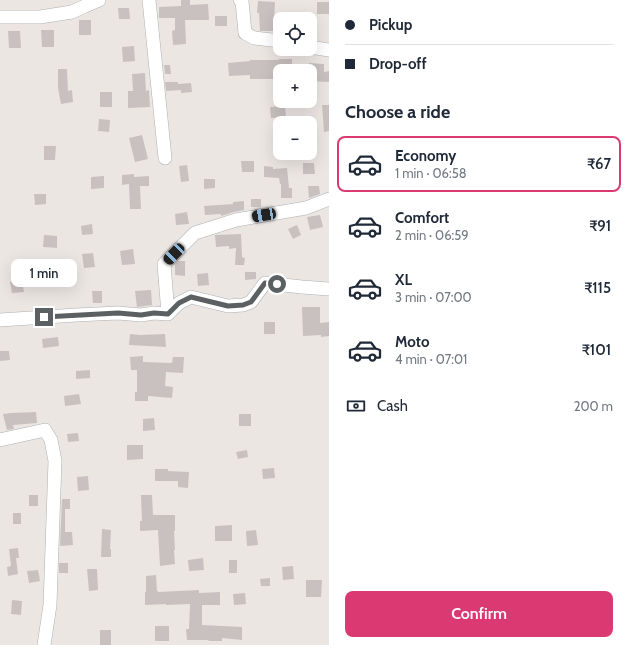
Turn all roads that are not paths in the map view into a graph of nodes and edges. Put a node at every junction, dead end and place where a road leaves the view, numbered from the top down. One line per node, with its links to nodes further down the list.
1 (99, 0): 4 (street)
2 (149, 0): 8 (street)
3 (243, 0): 5 (street)
4 (0, 17)
5 (273, 40)
6 (317, 48): 7 (street)
7 (329, 50)
8 (165, 158)
9 (329, 199): 11 (street)
10 (329, 289): 11 (street)
11 (168, 314): 12 (street)
12 (0, 320)
13 (0, 440): 14 (street)
14 (44, 645)

